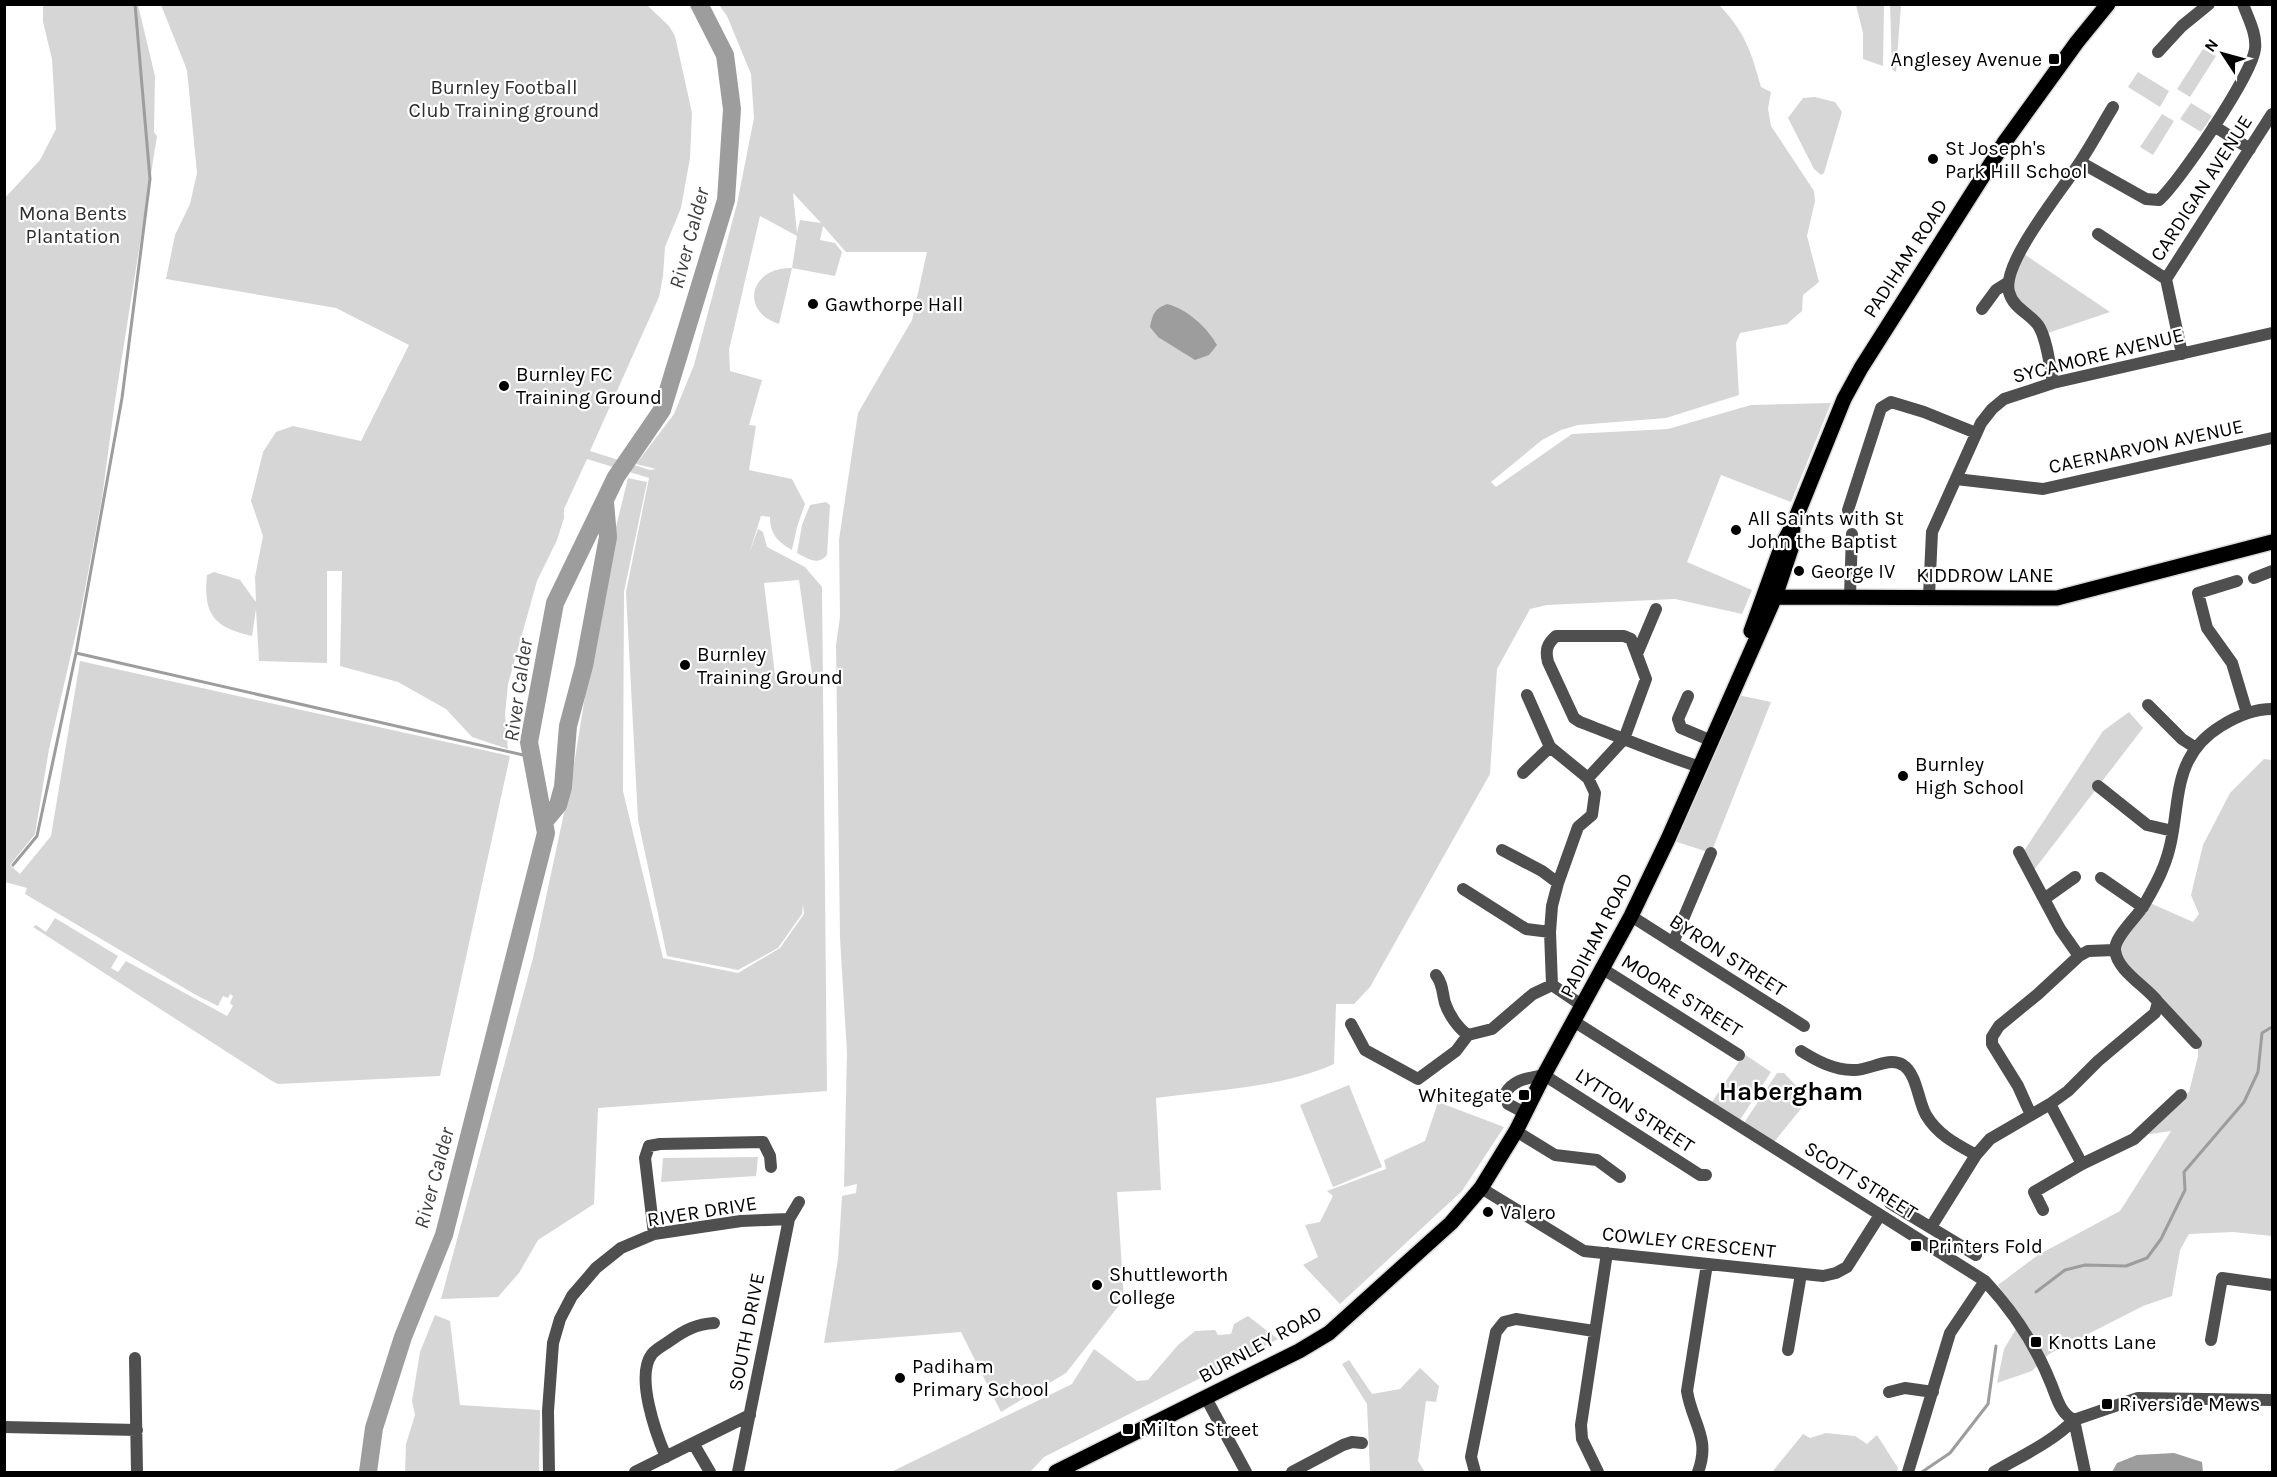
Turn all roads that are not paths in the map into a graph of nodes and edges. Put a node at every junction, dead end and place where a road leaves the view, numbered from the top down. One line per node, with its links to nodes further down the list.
1 (2108, 4): 28 (main road, PADIHAM ROAD)
2 (2209, 4): 4 (street)
3 (2243, 4): 7 (street)
4 (2158, 52)
5 (2113, 107): 9 (street)
6 (2272, 114): 8 (street, CARDIGAN AVENUE)
7 (2214, 126): 8 (street); 9 (street)
8 (2250, 149): 11 (street, CARDIGAN AVENUE)
9 (2080, 162): 12 (street)
10 (2098, 234): 11 (street)
11 (2166, 279): 15 (street, CARDIGAN AVENUE)
12 (2007, 283): 13 (street); 16 (street)
13 (1982, 309)
14 (2272, 333): 15 (street, SYCAMORE AVENUE)
15 (2182, 354): 16 (street, SYCAMORE AVENUE)
16 (2053, 383): 17 (street, SYCAMORE AVENUE)
17 (1976, 433): 19 (street, SYCAMORE AVENUE); 20 (street)
18 (2272, 438): 19 (street, CAERNARVON AVENUE)
19 (1956, 479): 27 (street, SYCAMORE AVENUE)
20 (1848, 510)
21 (1852, 534): 26 (street)
22 (2272, 542): 27 (main road, KIDDROW LANE)
23 (2272, 571): 24 (street)
24 (2254, 578)
25 (2237, 581): 35 (street)
26 (1850, 596): 27 (main road, KIDDROW LANE); 28 (main road, KIDDROW LANE)
27 (1929, 596)
28 (1769, 597): 37 (main road, PADIHAM ROAD)
29 (1656, 609): 30 (street)
30 (1637, 654): 36 (street); 36 (street)
31 (1527, 695): 38 (street)
32 (1688, 696): 37 (street)
33 (2148, 705): 39 (street)
34 (2272, 709): 35 (street)
35 (2247, 713): 39 (street)
36 (1624, 739): 40 (street); 42 (street)
37 (1712, 741): 40 (main road, PADIHAM ROAD)
38 (1550, 747): 41 (street); 42 (street)
39 (2196, 748): 44 (street)
40 (1700, 767): 54 (main road, PADIHAM ROAD)
41 (1523, 773)
42 (1588, 778): 50 (street)
43 (2098, 786): 44 (street)
44 (2173, 831): 53 (street)
45 (1502, 850): 50 (street)
46 (2019, 852): 52 (street)
47 (1711, 853): 56 (street)
48 (2075, 877): 52 (street)
49 (2101, 878): 53 (street)
50 (1558, 883): 55 (street)
51 (1462, 889): 55 (street)
52 (2044, 898): 58 (street)
53 (2143, 907): 57 (street)
54 (1631, 916): 56 (street, BYRON STREET); 59 (main road, PADIHAM ROAD)
55 (1550, 932): 61 (street)
56 (1673, 943): 66 (street, BYRON STREET)
57 (2115, 950): 58 (street); 62 (street)
58 (2079, 956): 75 (street)
59 (1603, 969): 63 (main road, PADIHAM ROAD); 70 (street, MOORE STREET)
60 (1436, 975): 67 (street)
61 (1552, 985): 63 (street); 67 (street)
62 (2157, 1000): 68 (street); 73 (street)
63 (1583, 1006): 64 (main road, PADIHAM ROAD)
64 (1575, 1023): 71 (main road, PADIHAM ROAD); 86 (street, SCOTT STREET)
65 (1351, 1024): 67 (street)
66 (1804, 1026)
67 (1468, 1035)
68 (2196, 1043)
69 (1802, 1051): 77 (street)
70 (1739, 1055)
71 (1544, 1076): 74 (main road, PADIHAM ROAD); 74 (street); 80 (street, LYTTON STREET)
72 (2181, 1095): 78 (street)
73 (2050, 1104): 75 (street); 78 (street)
74 (1525, 1113): 76 (main road, PADIHAM ROAD)
75 (2031, 1115): 77 (street)
76 (1516, 1131): 81 (street); 82 (main road, PADIHAM ROAD)
77 (1976, 1155): 88 (street)
78 (2082, 1164): 85 (street)
79 (771, 1167): 89 (street)
80 (1706, 1175)
81 (1620, 1177)
82 (1481, 1188): 90 (street, COWLEY CRESCENT); 103 (main road, BURNLEY ROAD)
83 (799, 1202): 87 (street, SOUTH DRIVE)
84 (1890, 1203): 88 (street)
85 (2043, 1210)
86 (1880, 1215): 93 (street, COWLEY CRESCENT); 94 (street, SCOTT STREET)
87 (789, 1219): 89 (street, RIVER DRIVE); 105 (street, SOUTH DRIVE)
88 (1931, 1227): 91 (street)
89 (654, 1234): 114 (street, RIVER DRIVE)
90 (1607, 1253): 92 (street, COWLEY CRESCENT); 97 (street)
91 (1976, 1255)
92 (1707, 1264): 93 (street, COWLEY CRESCENT); 122 (street)
93 (1801, 1274): 99 (street)
94 (1985, 1281): 102 (street); 106 (street, SCOTT STREET)
95 (2272, 1285): 98 (street)
96 (714, 1323): 111 (street)
97 (1594, 1331): 120 (street); 121 (street)
98 (2211, 1340)
99 (1788, 1350)
100 (135, 1358): 108 (street)
101 (1889, 1392): 102 (street)
102 (1933, 1392): 123 (street)
103 (1206, 1398): 112 (main road, BURNLEY ROAD); 118 (street)
104 (2272, 1400): 106 (street)
105 (750, 1415): 109 (street); 117 (street, SOUTH DRIVE)
106 (2074, 1420): 124 (street); 125 (street)
107 (4, 1427): 108 (street)
108 (136, 1430): 113 (street)
109 (693, 1443): 111 (street); 116 (street)
110 (1362, 1443): 119 (street)
111 (666, 1457): 115 (street)
112 (1061, 1471)
113 (137, 1473)
114 (549, 1473)
115 (635, 1473)
116 (710, 1473)
117 (738, 1473)
118 (1246, 1473)
119 (1292, 1473)
120 (1475, 1473)
121 (1598, 1473)
122 (1698, 1473)
123 (1908, 1473)
124 (1994, 1473)
125 (2085, 1473)

